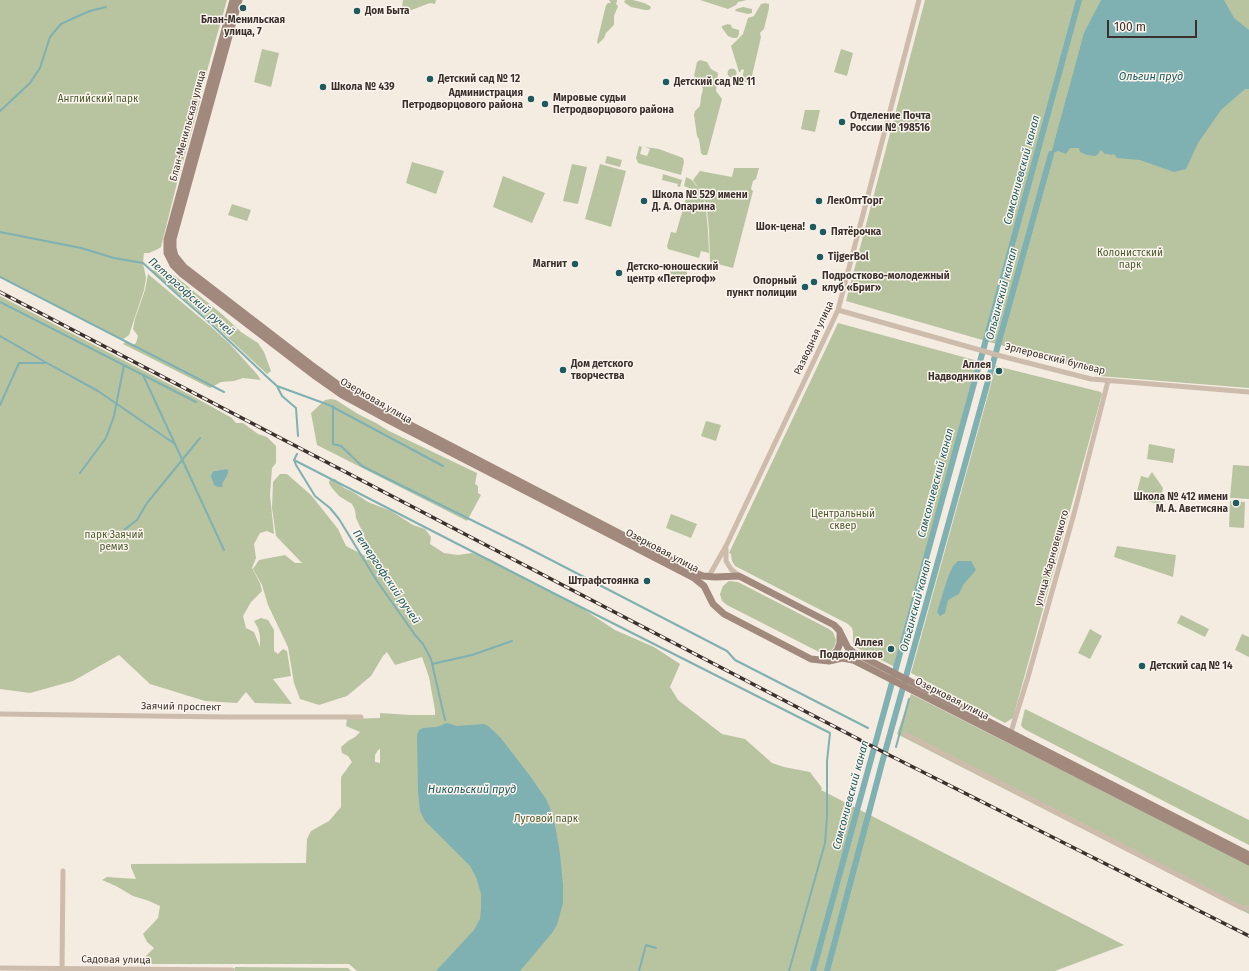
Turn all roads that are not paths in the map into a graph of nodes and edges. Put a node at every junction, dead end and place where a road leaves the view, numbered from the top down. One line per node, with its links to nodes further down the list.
1 (233, 0): 4 (street, Блан-Менильская улица)
2 (240, 0): 4 (street, Блан-Менильская улица)
3 (919, 0): 5 (street, Разводная улица)
4 (172, 257): 9 (street, Озерковая улица); 11 (street, Озерковая улица)
5 (838, 310): 6 (street, Эрлеровский бульвар); 8 (street, Разводная улица)
6 (1108, 381): 7 (street, Эрлеровский бульвар); 18 (street, улица Жарновецкого)
7 (1249, 392)
8 (726, 546): 9 (street, Разводная улица); 10 (street, Озерковая улица)
9 (709, 576): 10 (street, Озерковая улица); 11 (street)
10 (739, 576): 12 (street, Озерковая улица)
11 (704, 586): 13 (street, Озерковая улица)
12 (839, 630): 13 (street); 14 (street, Озерковая улица)
13 (818, 661): 14 (street, Озерковая улица)
14 (885, 672): 18 (street, Озерковая улица)
15 (0, 714): 16 (street, Заячий проспект)
16 (361, 717)
17 (905, 734): 22 (street)
18 (1009, 736): 19 (street, Озерковая улица); 20 (street, Озерковая улица)
19 (1249, 854)
20 (1249, 862)
21 (63, 871): 24 (street)
22 (1249, 908)
23 (0, 968): 24 (street, Садовая улица)
24 (62, 968): 25 (street, Садовая улица)
25 (232, 970)

